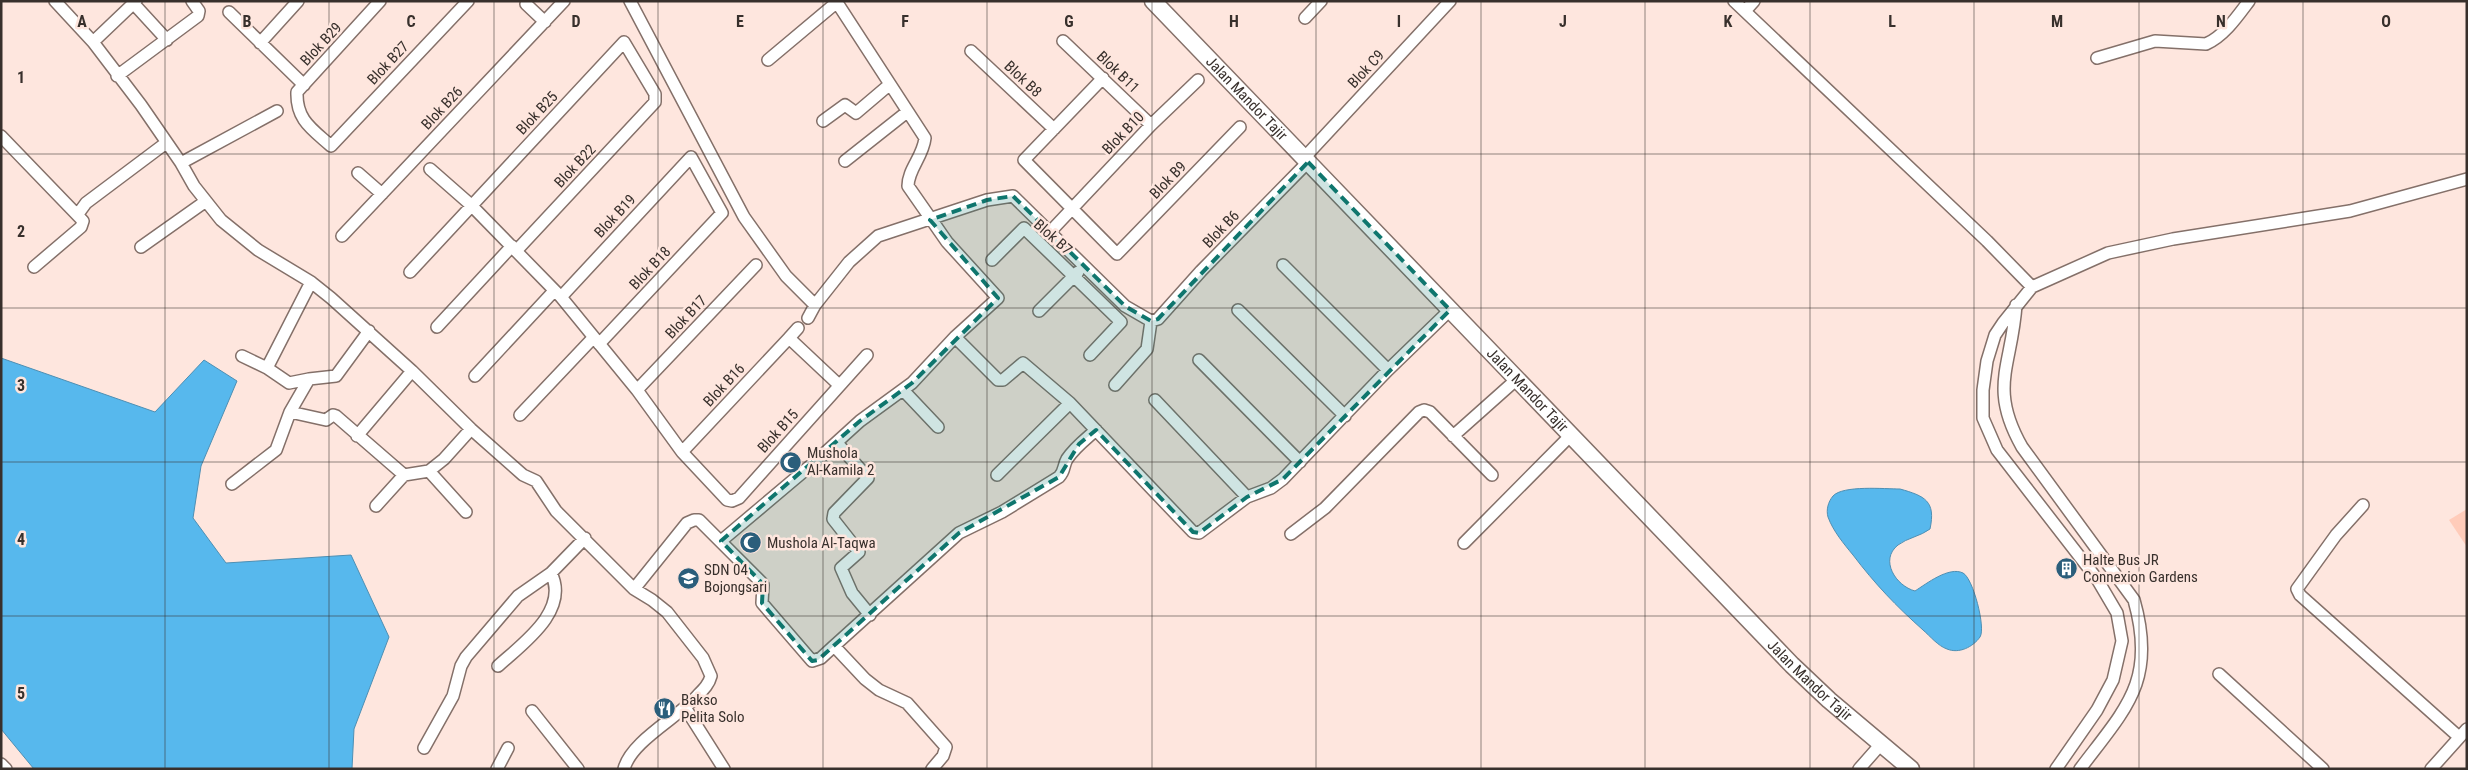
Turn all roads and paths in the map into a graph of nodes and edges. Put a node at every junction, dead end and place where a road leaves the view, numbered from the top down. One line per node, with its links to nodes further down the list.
1 (55, 1): 23 (street)
2 (192, 1): 21 (street)
3 (298, 1): 25 (street)
4 (380, 1): 32 (street, Blok B29)
5 (468, 1): 32 (street, Blok B27)
6 (564, 1): 20 (street, Blok B26)
7 (630, 1): 69 (street)
8 (1153, 1): 43 (street, Jalan Mandor Tajir)
9 (1321, 1): 19 (street)
10 (1450, 1): 43 (street, Blok C9)
11 (1734, 1): 17 (street)
12 (1754, 1): 17 (street)
13 (2249, 1): 27 (street)
14 (135, 2): 21 (street); 23 (street)
15 (836, 2): 28 (street); 33 (street)
16 (526, 4): 20 (street)
17 (1745, 11): 67 (street)
18 (229, 12): 25 (street)
19 (1305, 18)
20 (545, 22): 49 (street, Blok B26)
21 (167, 40): 29 (street)
22 (1063, 41): 30 (street, Blok B11)
23 (93, 42): 29 (street)
24 (624, 42): 51 (street, Blok B25); 58 (street, Blok B22)
25 (260, 43): 32 (street)
26 (971, 51): 39 (street, Blok B8)
27 (2097, 58)
28 (768, 60)
29 (117, 76): 41 (street)
30 (1103, 78): 37 (street, Blok B11); 39 (street)
31 (1198, 80): 37 (street, Blok B10)
32 (304, 85)
33 (889, 85): 35 (street); 36 (street)
34 (277, 111): 45 (street)
35 (907, 112): 44 (street); 54 (street)
36 (823, 120)
37 (1151, 125): 52 (street, Blok B10)
38 (1240, 127): 52 (street, Blok B9)
39 (1054, 129): 52 (street)
40 (1, 136): 53 (street)
41 (166, 143): 45 (street); 53 (street)
42 (691, 156): 68 (street, Blok B19); 81 (street, Blok B18)
43 (1306, 160): 72 (street, Jalan Mandor Tajir); 75 (street, Blok B6)
44 (845, 161)
45 (181, 163): 50 (street)
46 (430, 169): 51 (street)
47 (358, 173): 49 (street)
48 (2467, 179): 67 (street)
49 (382, 194): 56 (street, Blok B26)
50 (206, 201): 57 (street); 66 (street)
51 (471, 205): 58 (street); 64 (street, Blok B25)
52 (1072, 209): 55 (street, Blok B10)
53 (78, 214): 63 (street)
54 (930, 220): 55 (street); 69 (street); 79 (street)
55 (1050, 232): 62 (street)
56 (342, 236)
57 (141, 247)
58 (514, 248): 68 (street); 76 (street, Blok B22)
59 (992, 260): 65 (street, Blok B7)
60 (756, 265): 94 (street, Blok B17)
61 (1283, 265): 87 (street)
62 (1084, 266): 65 (street); 75 (street)
63 (34, 267)
64 (410, 272)
65 (1074, 276): 73 (street, Blok B7); 83 (street, Blok B7)
66 (311, 282): 78 (street); 86 (street)
67 (2032, 287): 70 (street)
68 (557, 294): 81 (street); 89 (street, Blok B19)
69 (815, 305): 74 (street)
70 (2016, 305): 144 (street); 145 (street)
71 (1238, 310): 100 (street)
72 (1450, 310): 87 (street); 91 (street, Jalan Mandor Tajir)
73 (1039, 311)
74 (808, 318)
75 (1155, 320): 93 (street)
76 (437, 327)
77 (798, 328): 80 (street, Blok B16)
78 (369, 331): 88 (street); 90 (street)
79 (955, 337): 95 (street); 97 (street)
80 (789, 338): 92 (street); 108 (street, Blok B16)
81 (596, 341): 94 (street); 99 (street, Blok B18)
82 (867, 355): 92 (street, Blok B15)
83 (1090, 355)
84 (242, 356): 86 (street)
85 (1199, 360): 109 (street)
86 (267, 368): 90 (street)
87 (1388, 370): 100 (street)
88 (412, 371): 102 (street); 105 (street)
89 (475, 376)
90 (309, 379): 98 (street)
91 (1516, 379): 104 (street, Jalan Mandor Tajir); 106 (street)
92 (840, 385): 108 (street, Blok B15)
93 (1115, 385)
94 (637, 390): 108 (street)
95 (903, 390): 101 (street); 107 (street)
96 (1155, 400): 115 (street)
97 (1070, 403): 103 (street); 111 (street)
98 (290, 412): 105 (street); 114 (street)
99 (520, 415)
100 (1346, 416): 109 (street)
101 (938, 427)
102 (471, 429): 110 (street); 120 (street)
103 (1096, 430): 115 (street); 125 (street)
104 (1571, 435): 122 (street); 132 (street, Jalan Mandor Tajir)
105 (356, 436): 113 (street)
106 (1453, 436): 112 (street); 119 (street)
107 (837, 443): 121 (street); 125 (street)
108 (682, 452)
109 (1300, 462): 115 (street)
110 (429, 470): 113 (street); 118 (street)
111 (997, 475)
112 (1492, 475)
113 (404, 476): 117 (street)
114 (232, 484)
115 (1247, 497)
116 (2363, 505): 131 (street)
117 (376, 506)
118 (466, 512)
119 (1291, 534)
120 (585, 538): 123 (street); 124 (street)
121 (721, 541): 124 (street); 126 (street)
122 (1464, 543)
123 (551, 573): 127 (street); 133 (street)
124 (634, 589): 129 (street)
125 (870, 615): 126 (street)
126 (834, 646): 141 (street)
127 (498, 666)
128 (2219, 674): 146 (street)
129 (686, 709): 139 (street); 140 (street)
130 (532, 711): 138 (street)
131 (2463, 733): 147 (street)
132 (1881, 744): 142 (street); 143 (street, Jalan Mandor Tajir)
133 (424, 748)
134 (508, 748): 137 (street)
135 (1, 764): 136 (street)
136 (6, 769)
137 (497, 769)
138 (578, 769)
139 (623, 769)
140 (724, 769)
141 (932, 769)
142 (1859, 769)
143 (1911, 769)
144 (2056, 769)
145 (2080, 769)
146 (2323, 769)
147 (2431, 769)

